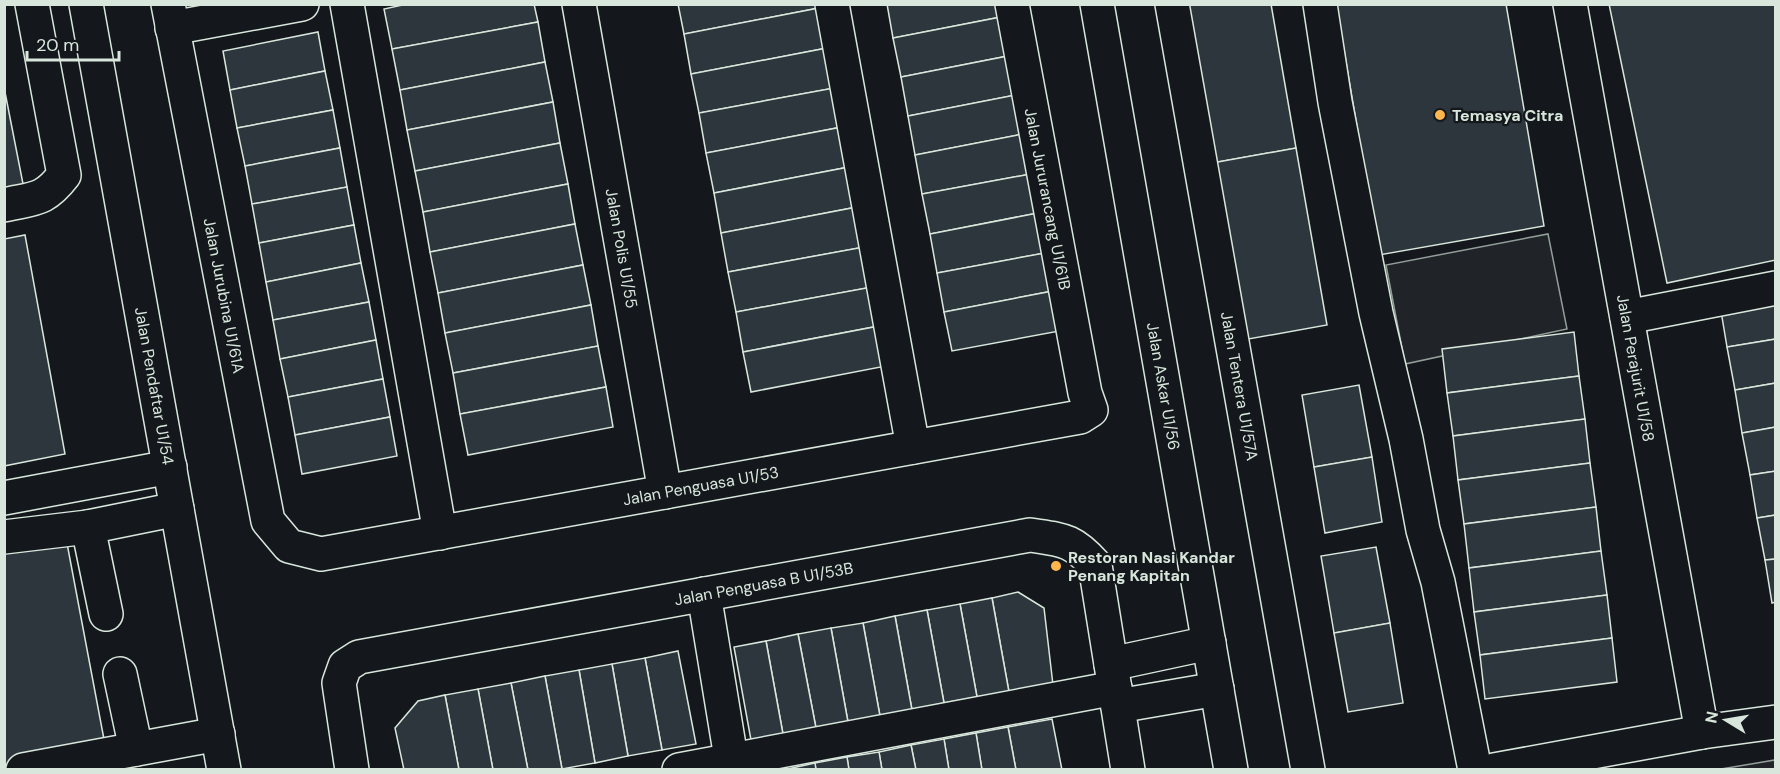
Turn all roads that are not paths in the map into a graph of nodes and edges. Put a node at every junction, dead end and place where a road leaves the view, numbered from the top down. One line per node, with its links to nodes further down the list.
1 (32, 4): 14 (street)
2 (86, 4): 13 (street, Jalan Pendaftar U1/54)
3 (302, 4): 12 (street)
4 (347, 4): 25 (street)
5 (579, 4): 21 (street, Jalan Polis U1/55)
6 (832, 4): 19 (street)
7 (1012, 4): 18 (street, Jalan Jururancang U1/61B)
8 (1097, 4): 30 (street, Jalan Askar U1/56)
9 (1172, 4): 45 (street, Jalan Tentera U1/57A)
10 (1320, 4): 46 (street)
11 (1570, 4): 17 (street, Jalan Perajurit U1/58)
12 (170, 16): 27 (street, Jalan Jurubina U1/61A)
13 (115, 163): 14 (street); 20 (street, Jalan Pendaftar U1/54)
14 (64, 175): 15 (street)
15 (4, 205)
16 (1776, 288): 17 (street)
17 (1627, 317): 35 (street, Jalan Perajurit U1/58)
18 (1082, 405): 19 (street, Jalan Penguasa U1/53)
19 (913, 447): 21 (street, Jalan Penguasa U1/53)
20 (170, 467): 22 (street); 23 (street, Jalan Pendaftar U1/54)
21 (665, 492): 25 (street, Jalan Penguasa U1/53)
22 (4, 498)
23 (177, 508): 24 (street); 36 (street, Jalan Pendaftar U1/54)
24 (88, 527): 26 (street); 29 (street)
25 (440, 533): 27 (street, Jalan Penguasa U1/53)
26 (4, 537)
27 (321, 554)
28 (704, 594): 32 (street, Jalan Penguasa B U1/53B); 38 (street); 41 (street, Jalan Penguasa B U1/53B)
29 (106, 614)
30 (1209, 643): 32 (street); 33 (street, Jalan Askar U1/56)
31 (120, 674): 37 (street)
32 (1115, 686): 33 (street); 38 (street); 43 (street, Jalan Penguasa B U1/53B)
33 (1217, 689): 44 (street, Jalan Askar U1/56)
34 (1776, 722): 35 (street)
35 (1702, 732): 47 (street)
36 (218, 734): 37 (street); 40 (street, Jalan Pendaftar U1/54)
37 (136, 749): 39 (street)
38 (732, 765): 42 (street)
39 (23, 770)
40 (224, 770)
41 (352, 770)
42 (679, 770)
43 (1128, 770)
44 (1231, 770)
45 (1308, 770)
46 (1474, 770)
47 (1494, 770)

